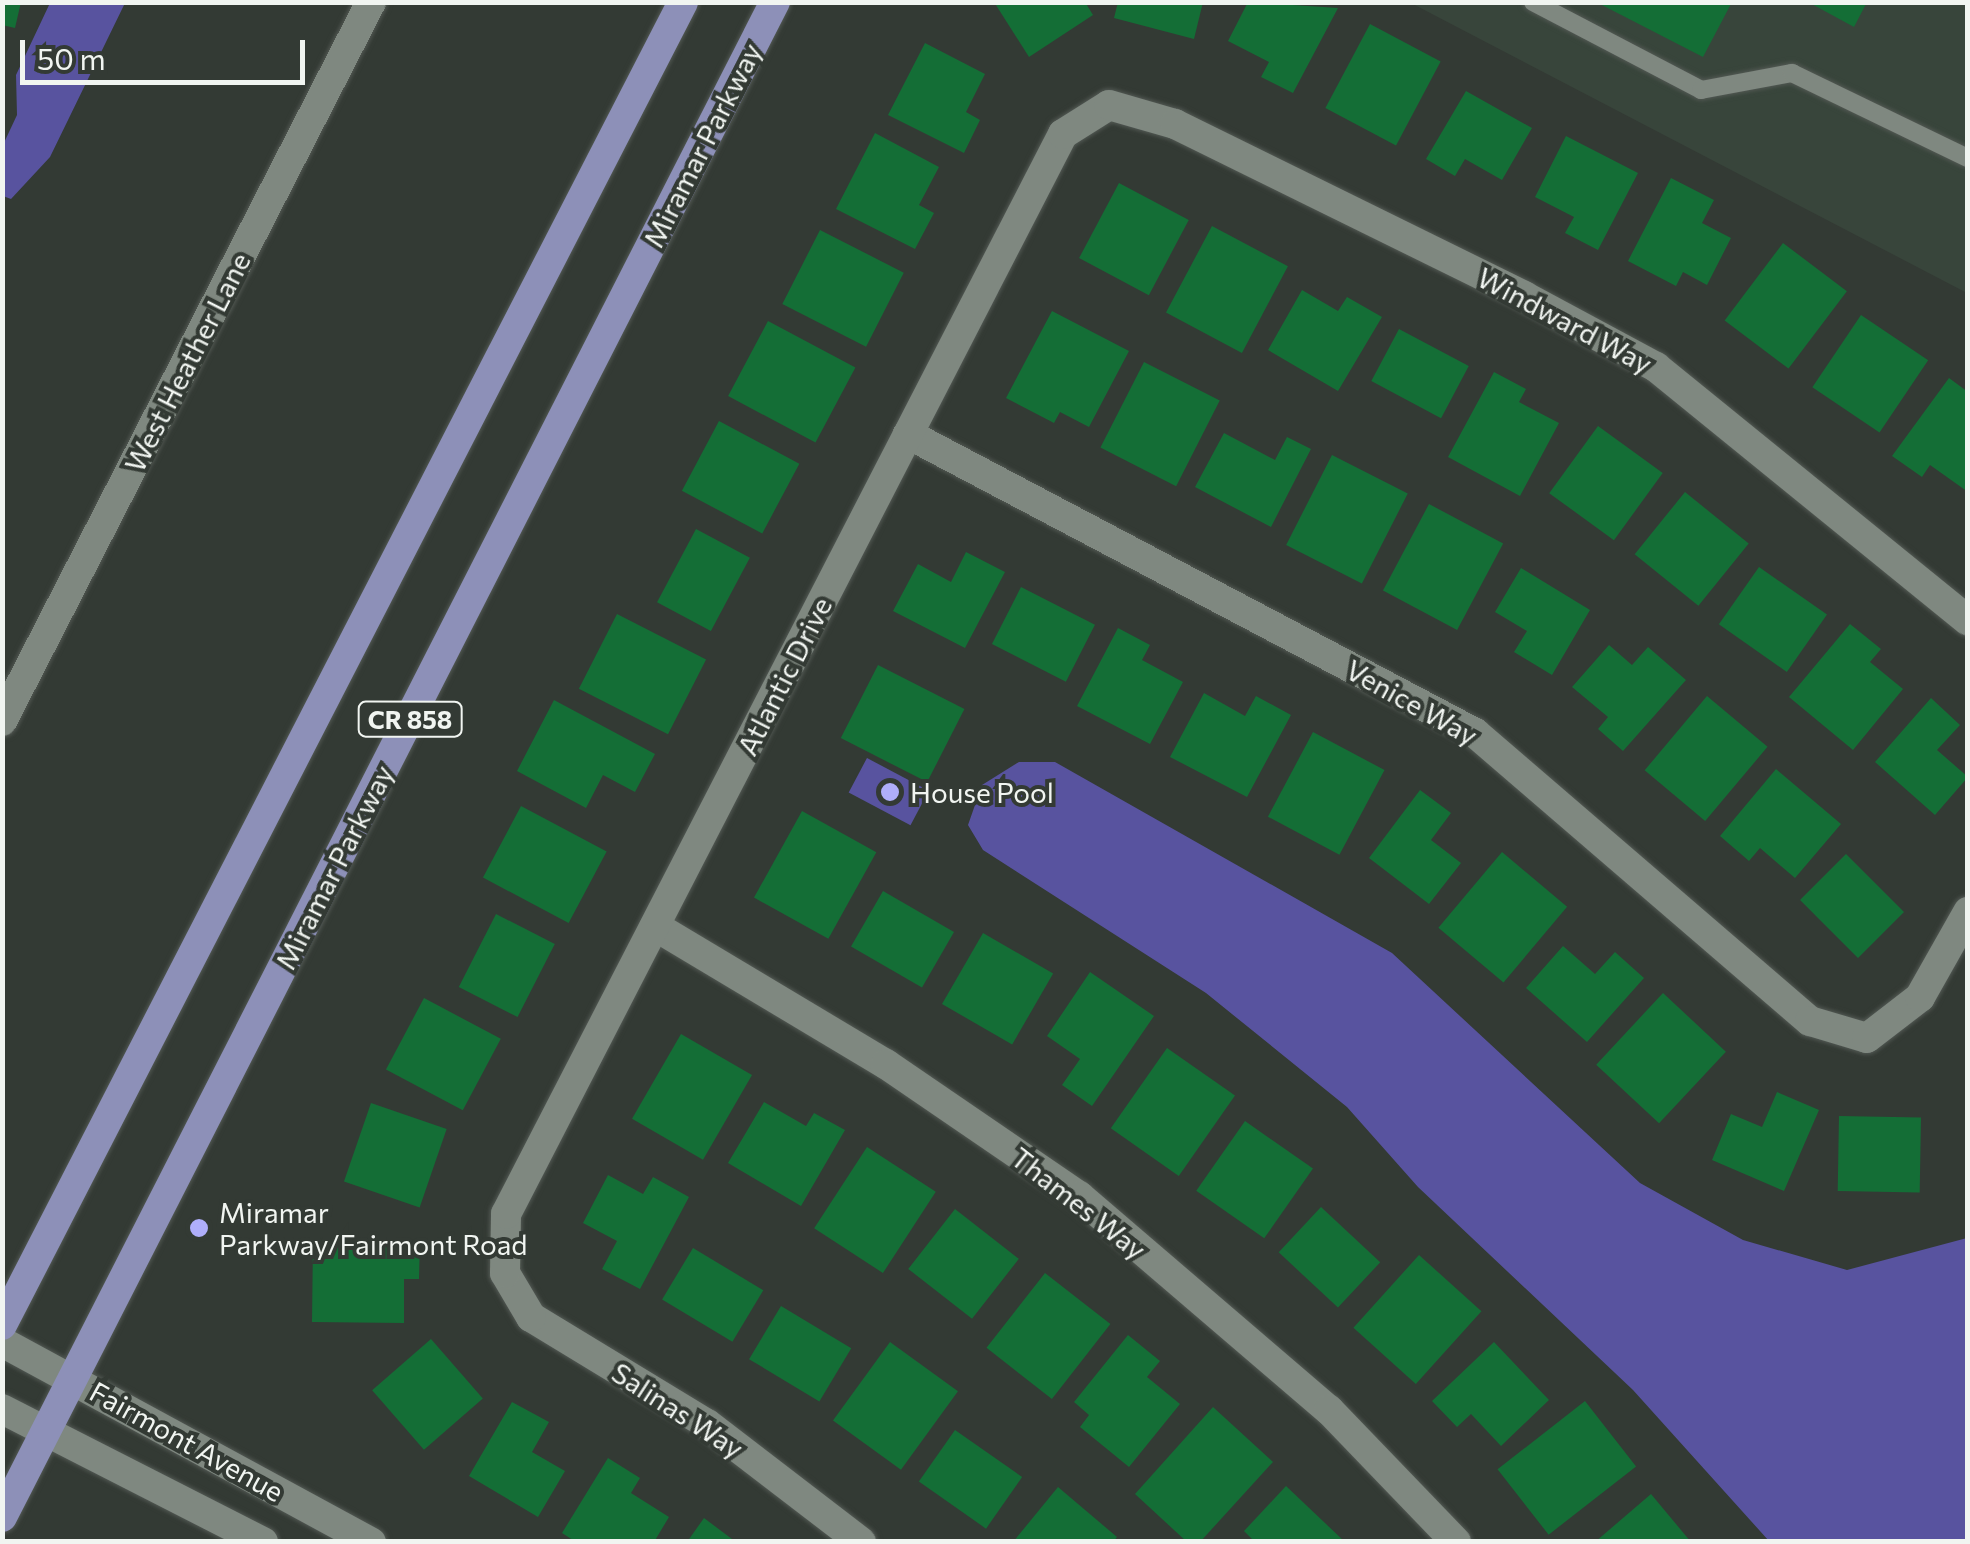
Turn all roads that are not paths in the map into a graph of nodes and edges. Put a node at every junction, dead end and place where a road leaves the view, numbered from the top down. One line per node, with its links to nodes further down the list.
1 (371, 2): 9 (street, West Heather Lane)
2 (683, 2): 13 (main road, CR 858)
3 (775, 2): 15 (main road, Miramar Parkway / CR 858)
4 (1532, 2): 6 (lane)
5 (1110, 104): 7 (street, Atlantic Drive); 8 (street, Windward Way)
6 (1968, 158)
7 (908, 434): 10 (street, Venice Way); 11 (street, Atlantic Drive)
8 (1968, 621)
9 (2, 721)
10 (1968, 912)
11 (655, 926): 12 (street, Atlantic Drive); 22 (street, Thames Way)
12 (504, 1273): 21 (street, Salinas Way)
13 (2, 1325)
14 (2, 1342): 15 (street, Fairmont Avenue)
15 (74, 1378): 17 (main road, Miramar Parkway / CR 858); 20 (street, Fairmont Avenue)
16 (2, 1409): 17 (street, Fairmont Avenue)
17 (47, 1430): 18 (main road, Miramar Parkway / CR 858); 19 (street, Fairmont Avenue)
18 (2, 1517)
19 (263, 1542)
20 (371, 1542)
21 (861, 1542)
22 (1456, 1542)

